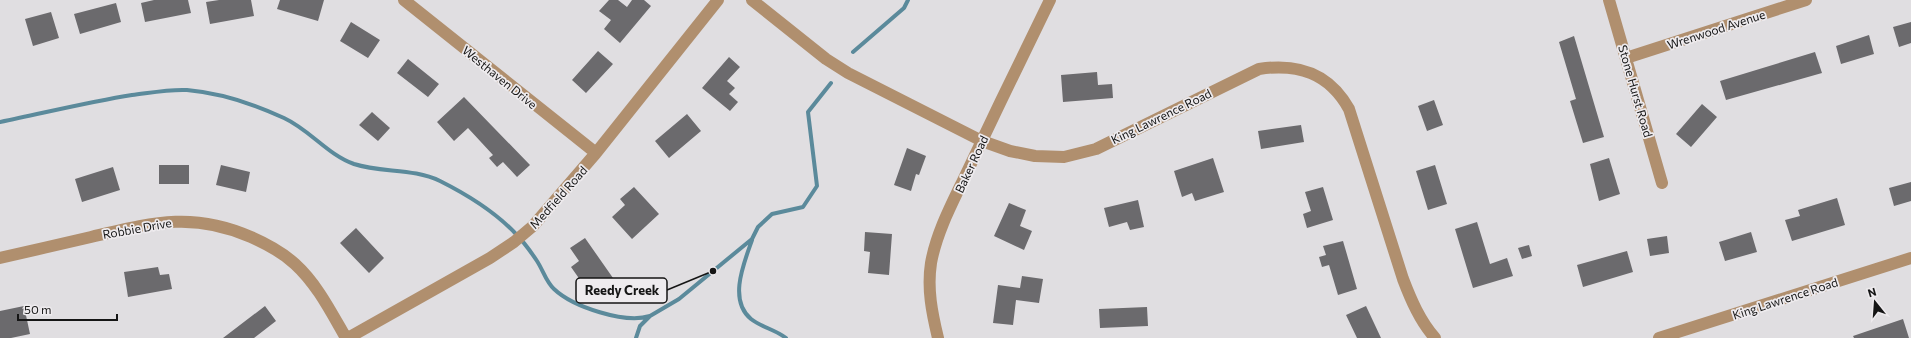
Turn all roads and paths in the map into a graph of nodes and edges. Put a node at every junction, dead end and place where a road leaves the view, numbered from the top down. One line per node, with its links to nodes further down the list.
1 (404, 0): 9 (street, Westhaven Drive)
2 (718, 0): 9 (street, Medfield Road)
3 (752, 0): 8 (street, King Lawrence Road)
4 (1050, 0): 8 (street, Baker Road)
5 (1609, 0): 7 (street, Stone Hurst Road)
6 (1806, 0): 7 (street, Wrenwood Avenue)
7 (1626, 58): 10 (street, Stone Hurst Road)
8 (982, 141): 14 (street, Baker Road); 15 (street, King Lawrence Road)
9 (596, 153): 13 (street, Medfield Road)
10 (1662, 183)
11 (0, 258): 13 (street, Robbie Drive)
12 (1911, 258): 16 (street, King Lawrence Road)
13 (347, 338)
14 (938, 338)
15 (1435, 338)
16 (1659, 338)

